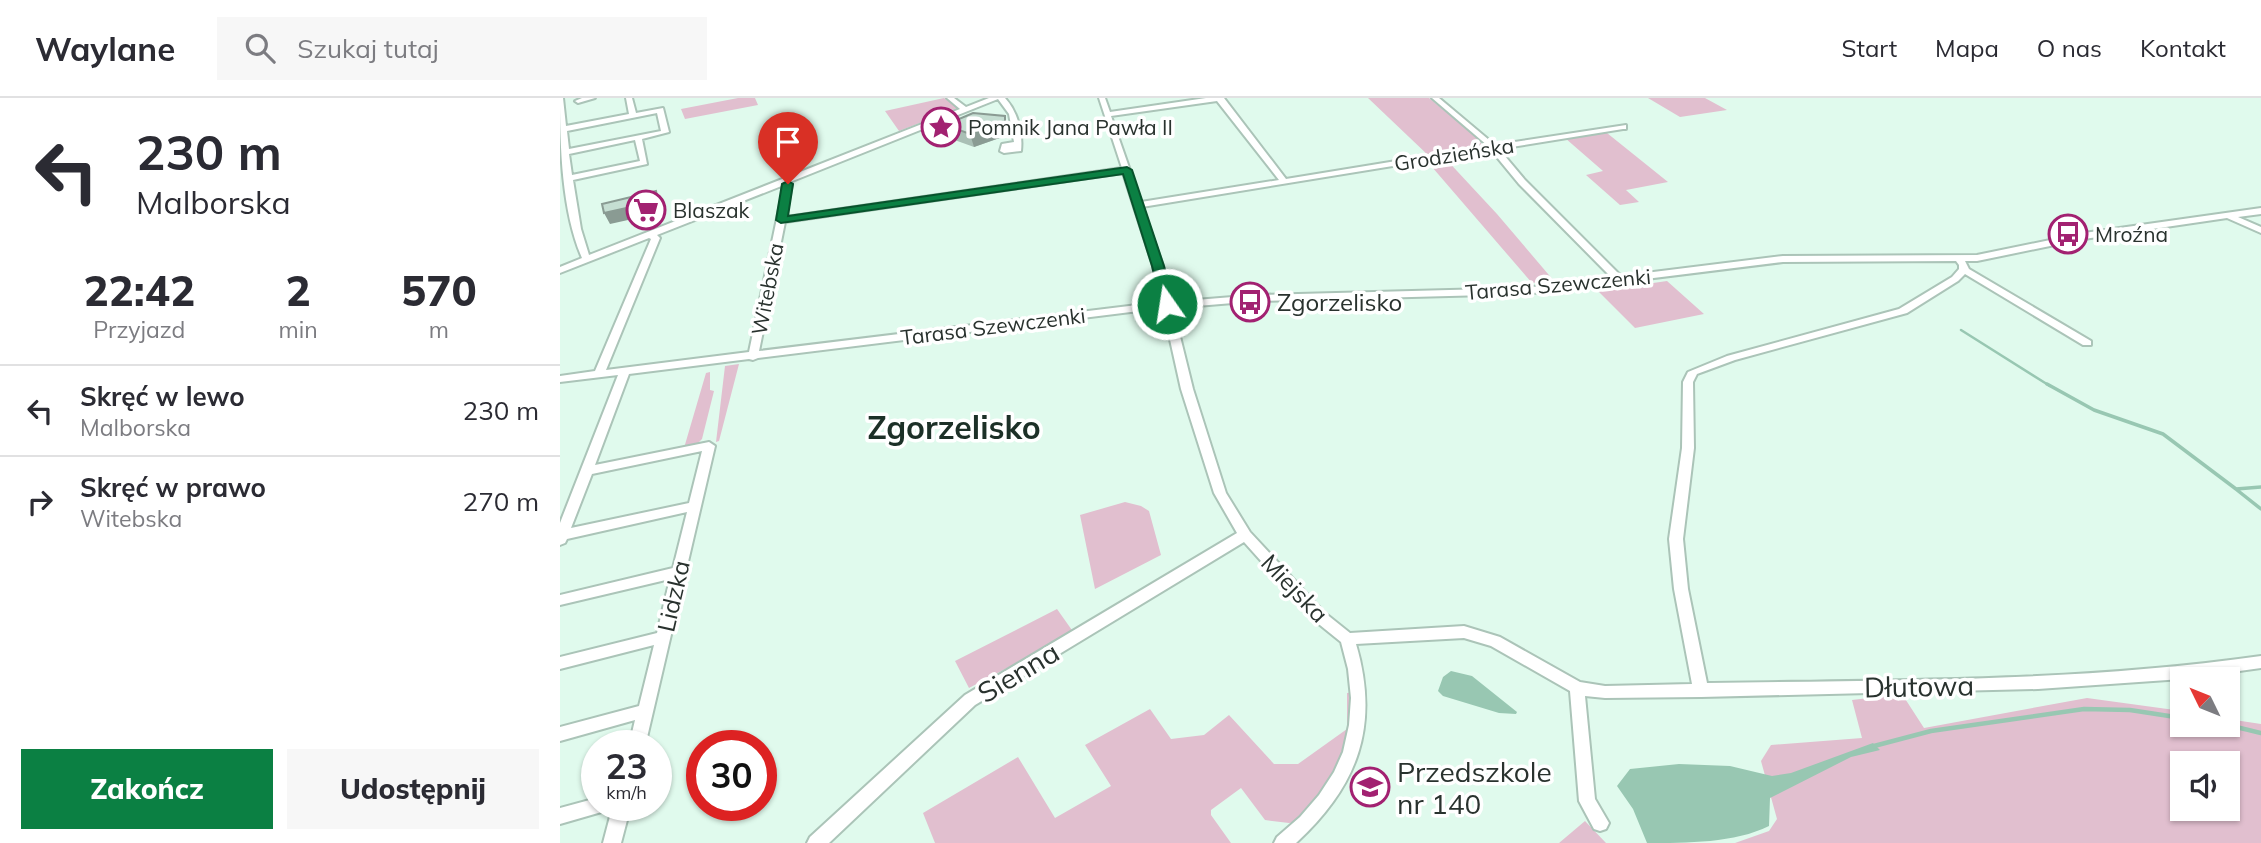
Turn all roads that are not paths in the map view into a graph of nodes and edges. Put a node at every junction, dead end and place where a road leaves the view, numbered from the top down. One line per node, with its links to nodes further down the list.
1 (560, 98): 14 (street)
2 (592, 98): 10 (street)
3 (629, 98): 13 (street)
4 (950, 98): 11 (street)
5 (995, 98): 11 (street)
6 (1001, 98): 18 (street)
7 (1102, 98): 12 (street)
8 (1220, 98): 12 (street); 23 (street)
9 (1436, 98): 19 (street)
10 (578, 100)
11 (966, 110): 24 (street)
12 (1108, 114): 21 (street)
13 (633, 115): 16 (street); 17 (street)
14 (561, 118): 16 (street)
15 (1622, 127): 19 (street, Grodzieńska)
16 (563, 132): 20 (street)
17 (638, 138): 20 (street); 22 (street)
18 (1018, 143)
19 (1493, 148): 23 (street, Grodzieńska); 34 (street)
20 (567, 152): 22 (street)
21 (1127, 170): 25 (street); 28 (street)
22 (571, 178): 31 (street)
23 (1284, 181): 25 (street, Grodzieńska)
24 (783, 182): 28 (street, Witebska); 30 (street)
25 (1137, 205): 35 (street)
26 (2261, 211): 27 (street, Tarasa Szewczenki)
27 (2229, 215): 29 (street); 32 (street, Tarasa Szewczenki)
28 (781, 220): 37 (street, Witebska)
29 (2261, 230)
30 (651, 235): 31 (street); 39 (street)
31 (587, 260): 33 (street)
32 (1962, 265): 34 (street, Tarasa Szewczenki); 36 (street); 52 (street)
33 (560, 270)
34 (1619, 280): 35 (street, Tarasa Szewczenki)
35 (1167, 304): 37 (street, Tarasa Szewczenki); 43 (street, Miejska)
36 (2087, 343)
37 (753, 357): 38 (street, Tarasa Szewczenki)
38 (625, 371): 39 (street, Tarasa Szewczenki); 41 (street)
39 (599, 375): 40 (street, Tarasa Szewczenki)
40 (560, 379)
41 (586, 471): 42 (street, Lidzka); 44 (street)
42 (695, 506): 44 (street); 45 (street, Lidzka)
43 (1245, 536): 48 (street, Miejska); 61 (street, Sienna)
44 (561, 537)
45 (679, 572): 46 (street); 47 (street, Lidzka)
46 (560, 600)
47 (664, 637): 50 (street); 53 (street, Lidzka)
48 (1348, 639): 51 (street, Miejska); 62 (street)
49 (2261, 662): 52 (street, Dłutowa)
50 (560, 663)
51 (1577, 688): 52 (street, Dłutowa); 59 (street)
52 (1701, 691)
53 (645, 711): 54 (street, Lidzka); 55 (street)
54 (641, 730)
55 (560, 734)
56 (581, 810): 57 (street)
57 (560, 816)
58 (618, 821): 60 (street)
59 (1600, 823)
60 (612, 843)
61 (817, 843)
62 (1283, 843)

